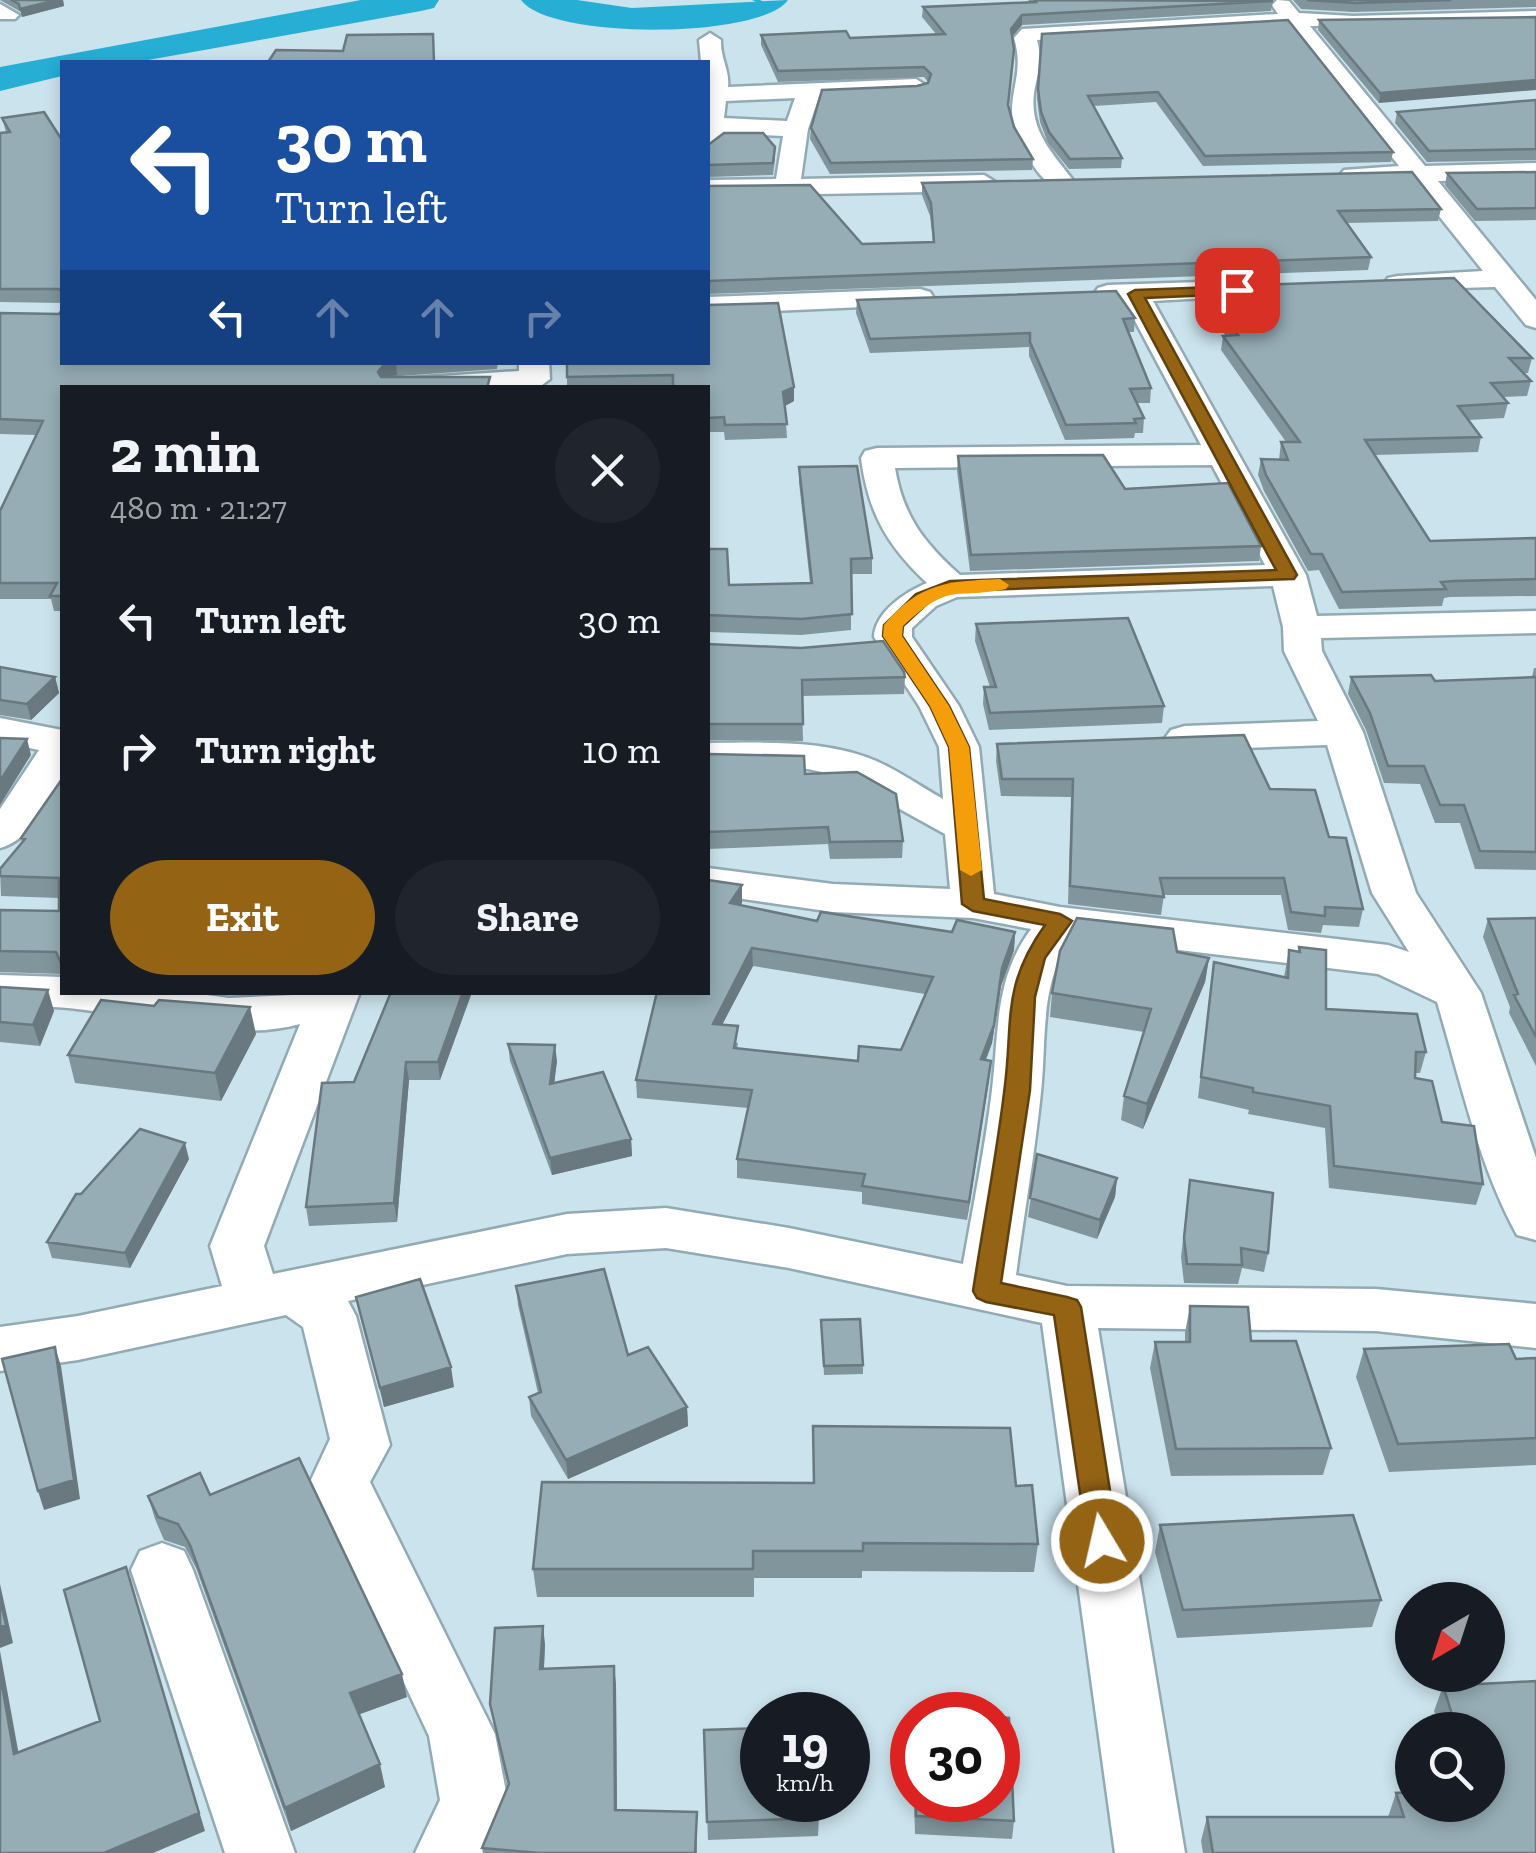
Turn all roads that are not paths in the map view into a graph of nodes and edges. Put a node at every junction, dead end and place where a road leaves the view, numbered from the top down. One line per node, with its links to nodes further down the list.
1 (1278, 0): 3 (street)
2 (1536, 17): 3 (street)
3 (1295, 19): 10 (street); 16 (street)
4 (710, 40): 5 (street)
5 (709, 60)
6 (710, 73): 8 (street)
7 (810, 90): 8 (street); 8 (street); 11 (street)
8 (712, 108): 11 (street)
9 (1408, 112): 10 (street)
10 (1374, 114): 14 (street)
11 (796, 129): 16 (street)
12 (1536, 171): 14 (street)
13 (1320, 176): 14 (street)
14 (1424, 176): 17 (street)
15 (710, 188): 16 (street)
16 (787, 189)
17 (1507, 269): 18 (street); 24 (street)
18 (1380, 284)
19 (1300, 287): 21 (street)
20 (1088, 294): 21 (street)
21 (1135, 294): 27 (street)
22 (942, 298): 23 (street)
23 (710, 306)
24 (1535, 316)
25 (534, 376): 26 (street)
26 (432, 385)
27 (1226, 454): 28 (street); 29 (street)
28 (1288, 575): 29 (street); 31 (street)
29 (950, 586): 38 (street)
30 (1536, 622): 31 (street)
31 (1302, 626): 33 (street)
32 (0, 730): 35 (street)
33 (1343, 732): 34 (street); 45 (street)
34 (1151, 740)
35 (60, 743)
36 (60, 747): 39 (street)
37 (710, 755): 38 (street)
38 (967, 828): 41 (street)
39 (0, 835)
40 (710, 881): 41 (street)
41 (973, 904): 42 (street)
42 (1060, 921): 45 (street); 49 (street)
43 (0, 990): 44 (street)
44 (60, 992)
45 (1458, 992): 48 (street)
46 (88, 995): 47 (street)
47 (335, 996): 50 (street)
48 (1536, 1220)
49 (986, 1291): 50 (street); 51 (street)
50 (254, 1298): 53 (street); 56 (street)
51 (1067, 1307): 52 (street); 57 (street)
52 (1536, 1326)
53 (0, 1349)
54 (162, 1570): 55 (street)
55 (260, 1853)
56 (450, 1853)
57 (1150, 1853)

